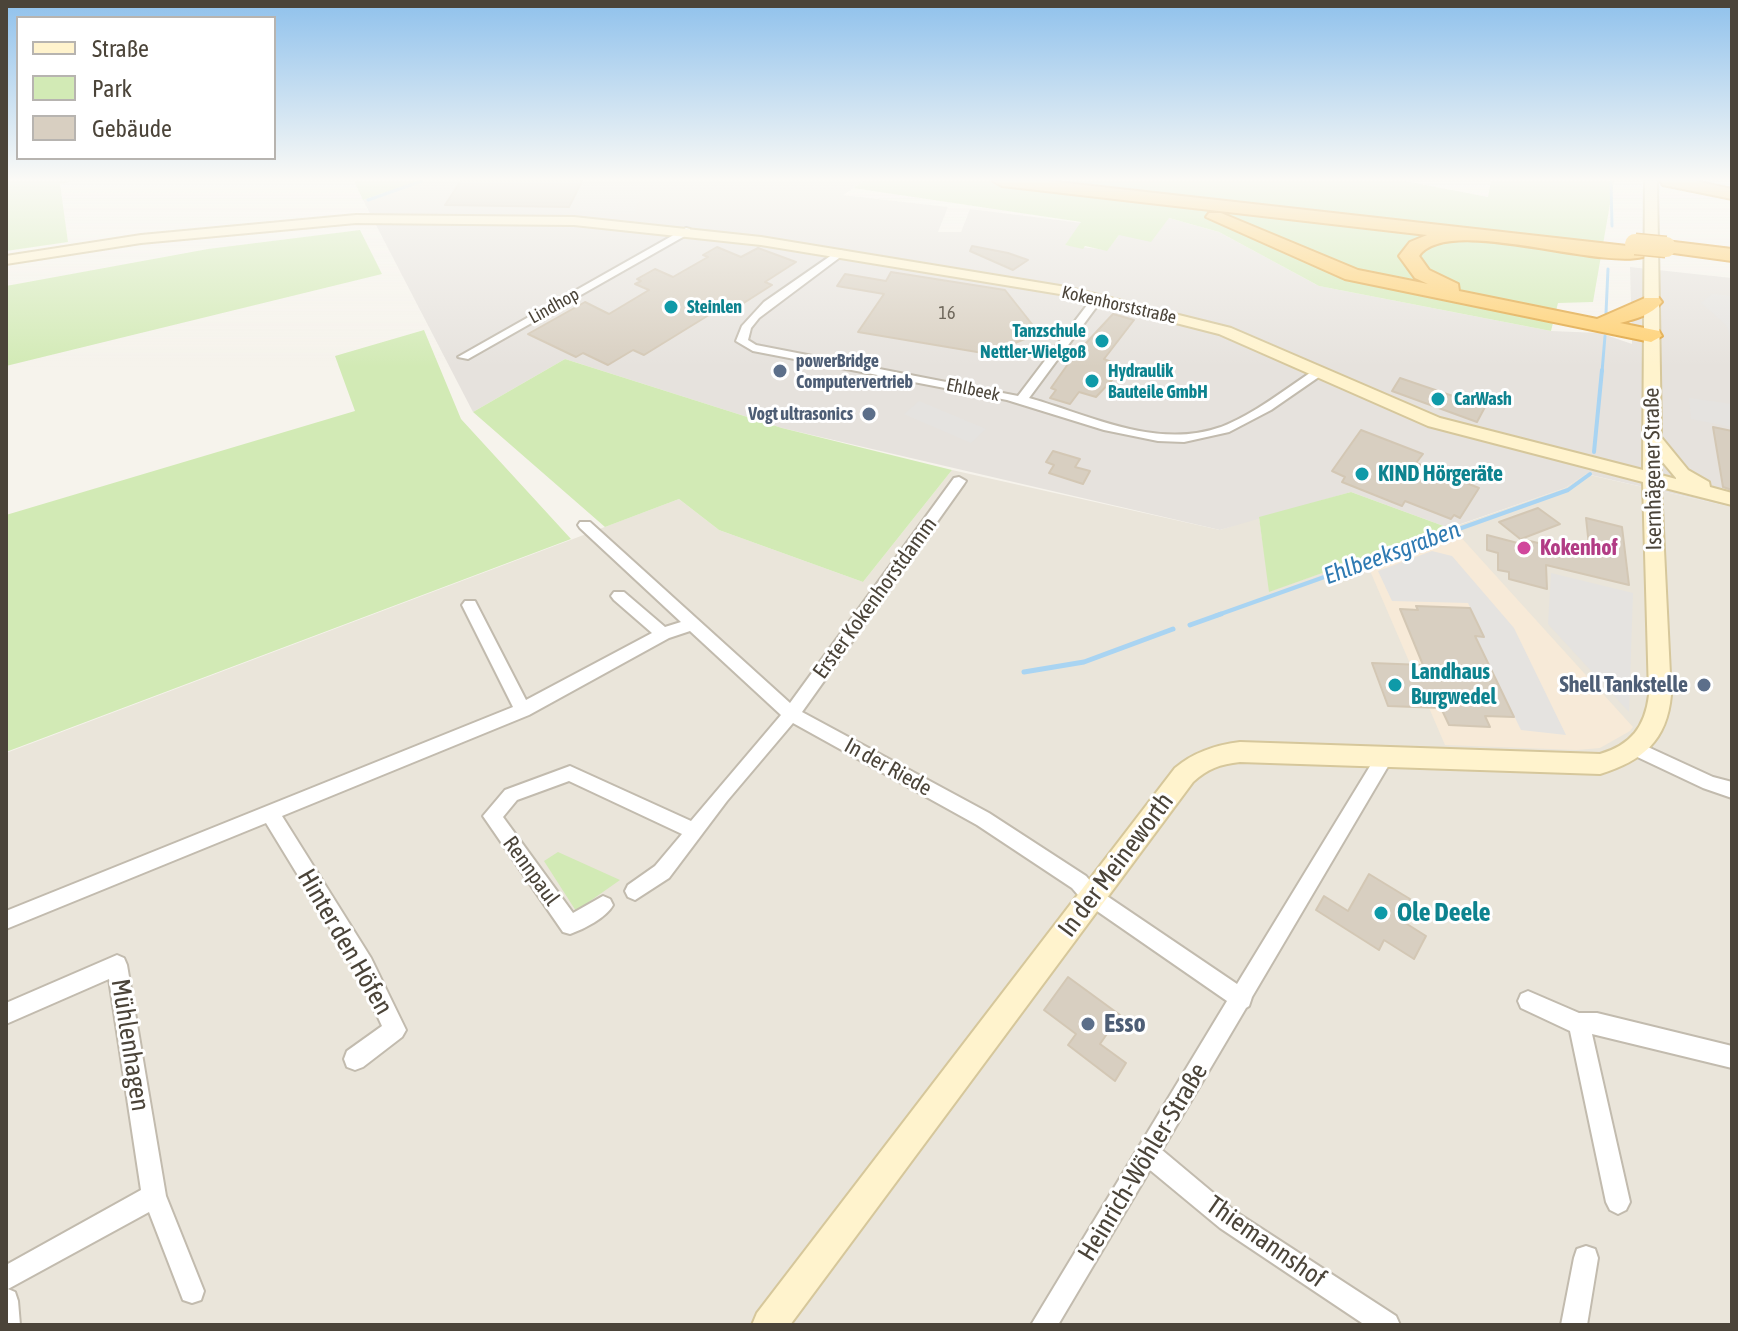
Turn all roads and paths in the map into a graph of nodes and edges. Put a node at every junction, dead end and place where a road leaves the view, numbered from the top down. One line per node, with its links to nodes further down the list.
1 (115, 243): 13 (main road, Kokenhorststraße)
2 (665, 243): 19 (street, Lindhop)
3 (770, 243): 11 (main road, Kokenhorststraße)
4 (1280, 243): 18 (highway)
5 (1422, 243): 17 (highway)
6 (1579, 243): 9 (highway)
7 (1595, 243): 9 (highway)
8 (1651, 243): 16 (main road, Isernhägener Straße)
9 (1635, 248): 10 (highway)
10 (1666, 252): 12 (highway); 14 (highway)
11 (839, 253): 15 (main road, Kokenhorststraße); 21 (street, Ehlbeek)
12 (1732, 255)
13 (6, 260)
14 (1732, 264)
15 (1098, 298): 20 (main road, Kokenhorststraße); 21 (street)
16 (1652, 302): 17 (highway); 18 (main road, Isernhägener Straße)
17 (1607, 320): 18 (highway)
18 (1651, 332): 22 (main road, Isernhägener Straße)
19 (464, 357)
20 (1320, 372): 21 (street, Ehlbeek); 23 (main road, Kokenhorststraße)
21 (1021, 400)
22 (1652, 440): 23 (main road); 24 (main road, Isernhägener Straße); 26 (main road)
23 (1595, 464): 24 (main road, Kokenhorststraße)
24 (1653, 479): 26 (main road, Kokenhorststraße); 34 (main road, Isernhägener Straße)
25 (959, 481): 33 (street, Erster Kokenhorstdamm)
26 (1726, 498)
27 (585, 525): 30 (street, In der Riede)
28 (619, 596): 31 (street)
29 (470, 605): 32 (street)
30 (693, 624): 31 (street); 33 (street, In der Riede)
31 (663, 634): 32 (street)
32 (523, 710): 37 (street)
33 (791, 714): 38 (street); 40 (street, In der Riede)
34 (1637, 749): 35 (main road, In der Meineworth); 36 (street)
35 (1384, 758): 40 (main road, In der Meineworth); 43 (street, Heinrich-Wöhler-Straße)
36 (1732, 790)
37 (269, 812): 42 (street); 48 (street, Hinter den Höfen)
38 (694, 831): 39 (street); 41 (street, Rennpaul)
39 (635, 891)
40 (1091, 896): 43 (street); 57 (main road, In der Meineworth)
41 (603, 905)
42 (6, 920)
43 (1242, 999): 49 (street, Heinrich-Wöhler-Straße)
44 (1528, 1001): 46 (street)
45 (6, 1014): 50 (street, Mühlenhagen)
46 (1579, 1024): 47 (street); 51 (street)
47 (1732, 1057)
48 (355, 1059)
49 (1149, 1154): 58 (street, Heinrich-Wöhler-Straße); 59 (street, Thiemannshof)
50 (154, 1196): 53 (street); 54 (street, Mühlenhagen)
51 (1618, 1202)
52 (1586, 1258): 60 (street)
53 (6, 1278)
54 (192, 1291)
55 (6, 1301): 56 (street)
56 (7, 1325)
57 (769, 1325)
58 (1044, 1325)
59 (1387, 1325)
60 (1574, 1325)

